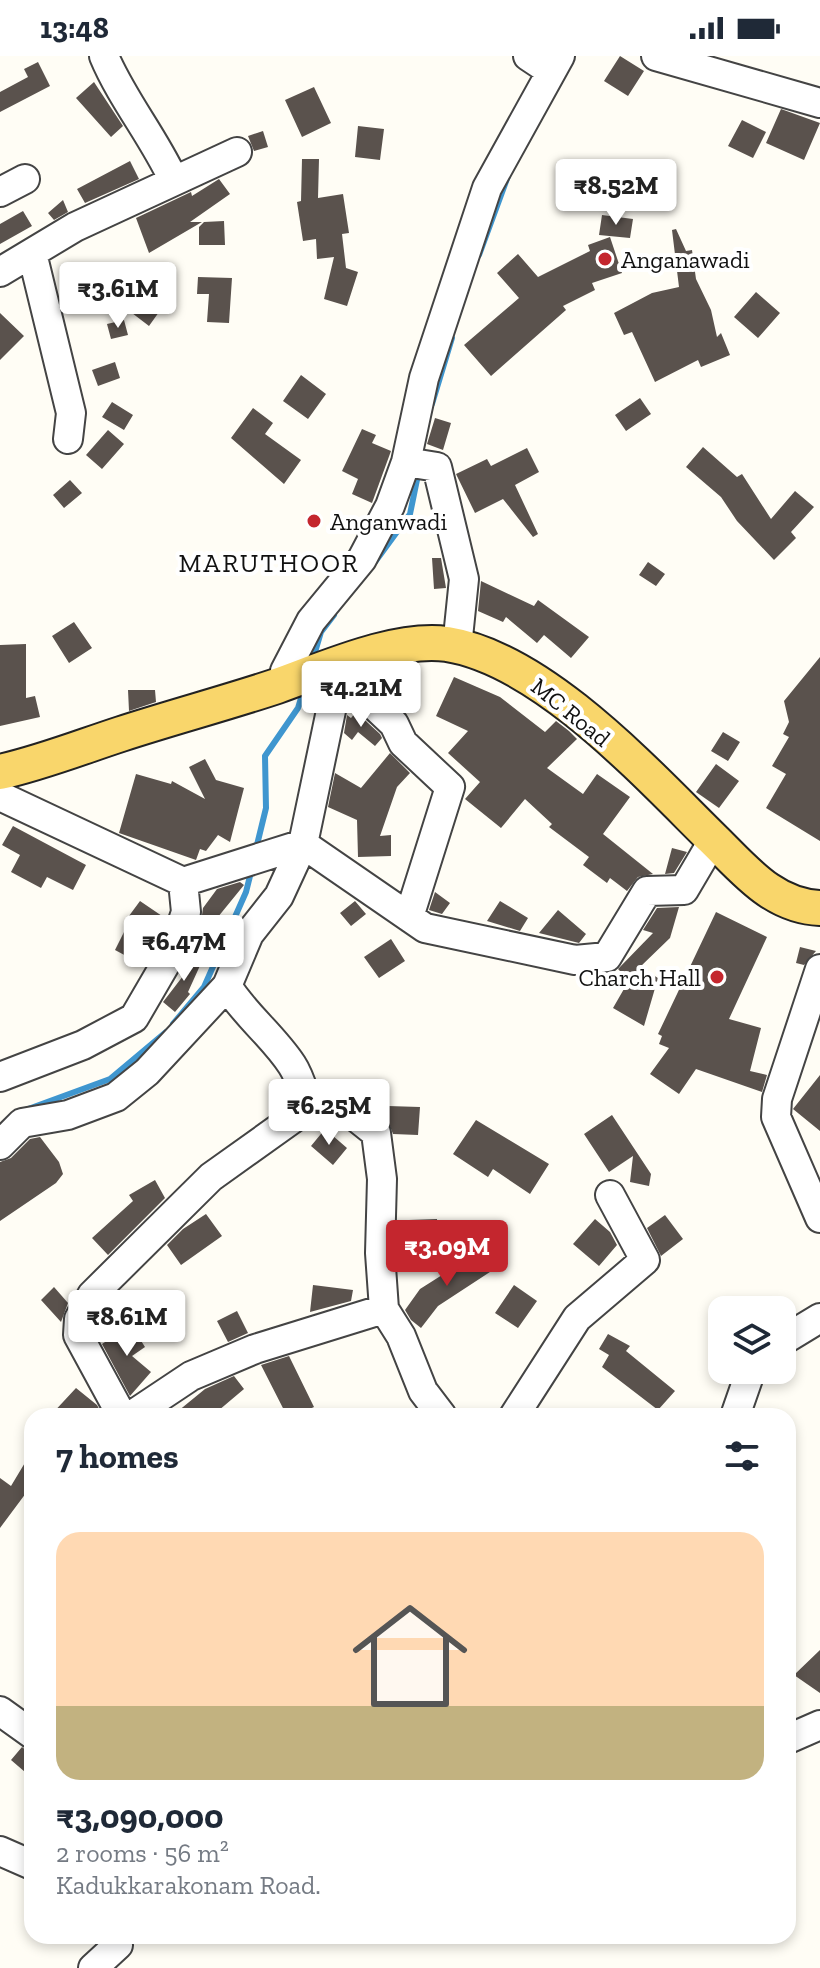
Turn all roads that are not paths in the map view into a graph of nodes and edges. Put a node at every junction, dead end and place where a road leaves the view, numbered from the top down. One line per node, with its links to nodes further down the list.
1 (104, 56): 6 (street)
2 (656, 56): 4 (street)
3 (546, 61): 10 (street)
4 (820, 103)
5 (237, 152): 6 (street)
6 (173, 179): 7 (street)
7 (32, 253): 8 (street); 9 (street)
8 (0, 272)
9 (68, 439)
10 (406, 462): 11 (street); 13 (street)
11 (457, 647): 12 (main road, MC Road); 16 (main road, MC Road)
12 (339, 673): 13 (main road, MC Road); 17 (street); 20 (street)
13 (279, 679): 14 (main road, MC Road)
14 (0, 772)
15 (0, 796): 18 (street)
16 (714, 839): 19 (main road, MC Road); 20 (street)
17 (303, 844): 18 (street); 20 (street); 22 (street)
18 (183, 882): 23 (street)
19 (820, 908)
20 (409, 917)
21 (820, 969): 27 (street)
22 (227, 986): 24 (street); 25 (street)
23 (0, 1077)
24 (309, 1107): 28 (street); 32 (street)
25 (0, 1145)
26 (610, 1195): 35 (street)
27 (820, 1218)
28 (384, 1309): 33 (street); 34 (street)
29 (820, 1318): 30 (street)
30 (796, 1333)
31 (746, 1384): 36 (street)
32 (118, 1408)
33 (144, 1408)
34 (436, 1408)
35 (519, 1408)
36 (738, 1408)
37 (0, 1711): 39 (street)
38 (820, 1725): 40 (street)
39 (24, 1728)
40 (796, 1736)
41 (0, 1851): 42 (street)
42 (24, 1862)

